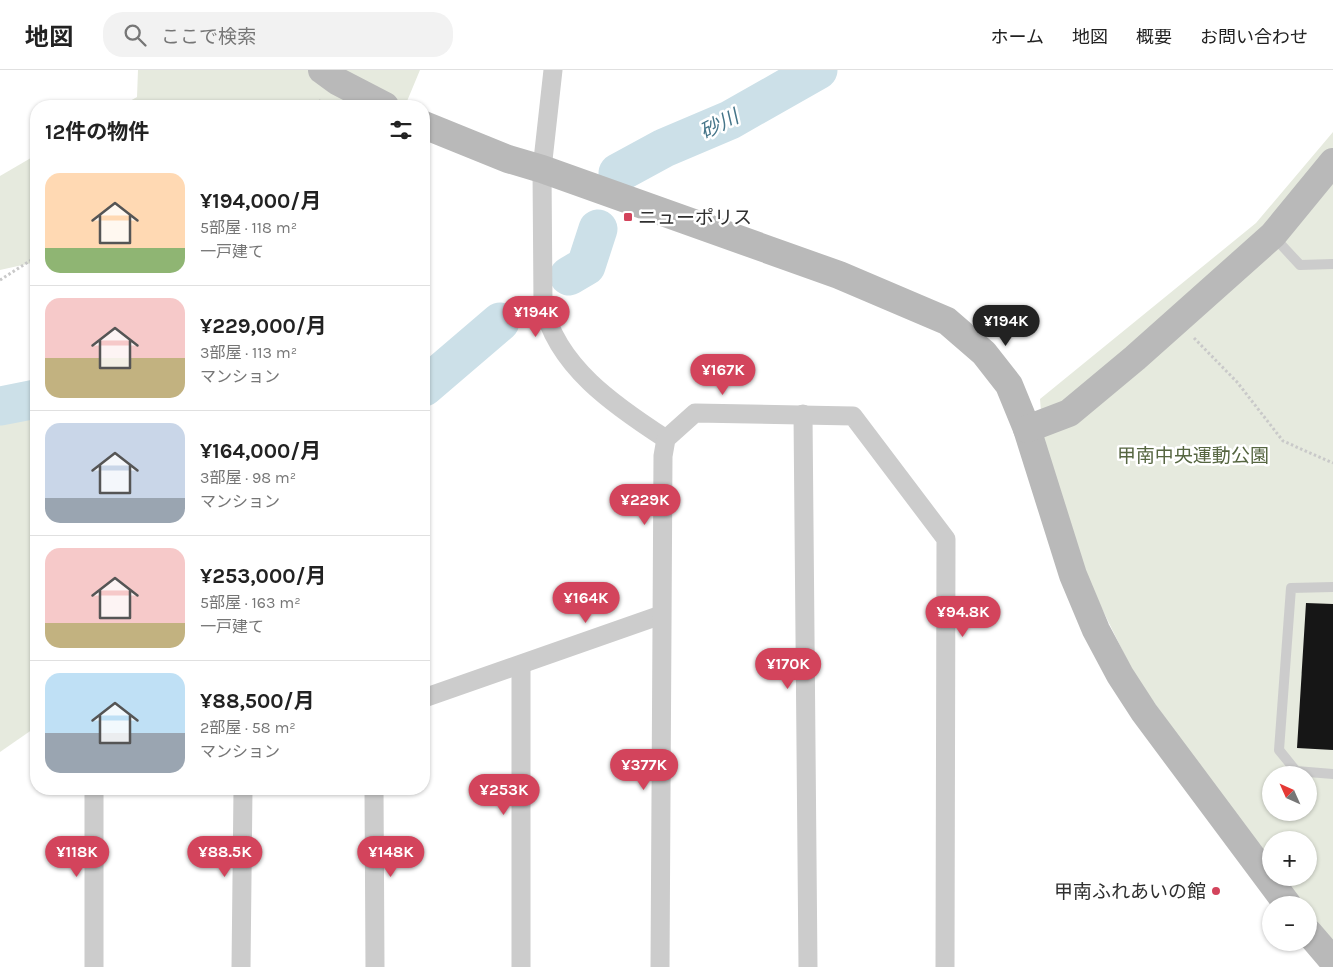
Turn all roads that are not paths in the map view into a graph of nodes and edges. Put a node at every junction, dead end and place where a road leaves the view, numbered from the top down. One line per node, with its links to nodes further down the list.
1 (322, 70): 3 (street)
2 (553, 70): 6 (street)
3 (373, 100)
4 (430, 127): 6 (street)
5 (1333, 162): 7 (street)
6 (542, 169): 10 (street); 11 (street)
7 (1272, 236): 8 (lane); 10 (street)
8 (1333, 264)
9 (803, 414): 11 (street); 26 (street); 27 (street)
10 (1027, 429): 20 (street)
11 (666, 439): 13 (street)
12 (1333, 587): 16 (lane)
13 (661, 615): 14 (street); 25 (street)
14 (521, 665): 15 (street); 24 (street)
15 (430, 696)
16 (1333, 774)
17 (94, 795): 21 (street)
18 (243, 795): 22 (street)
19 (374, 795): 23 (street)
20 (1281, 896)
21 (94, 967)
22 (241, 967)
23 (375, 967)
24 (521, 967)
25 (660, 967)
26 (808, 967)
27 (944, 967)

